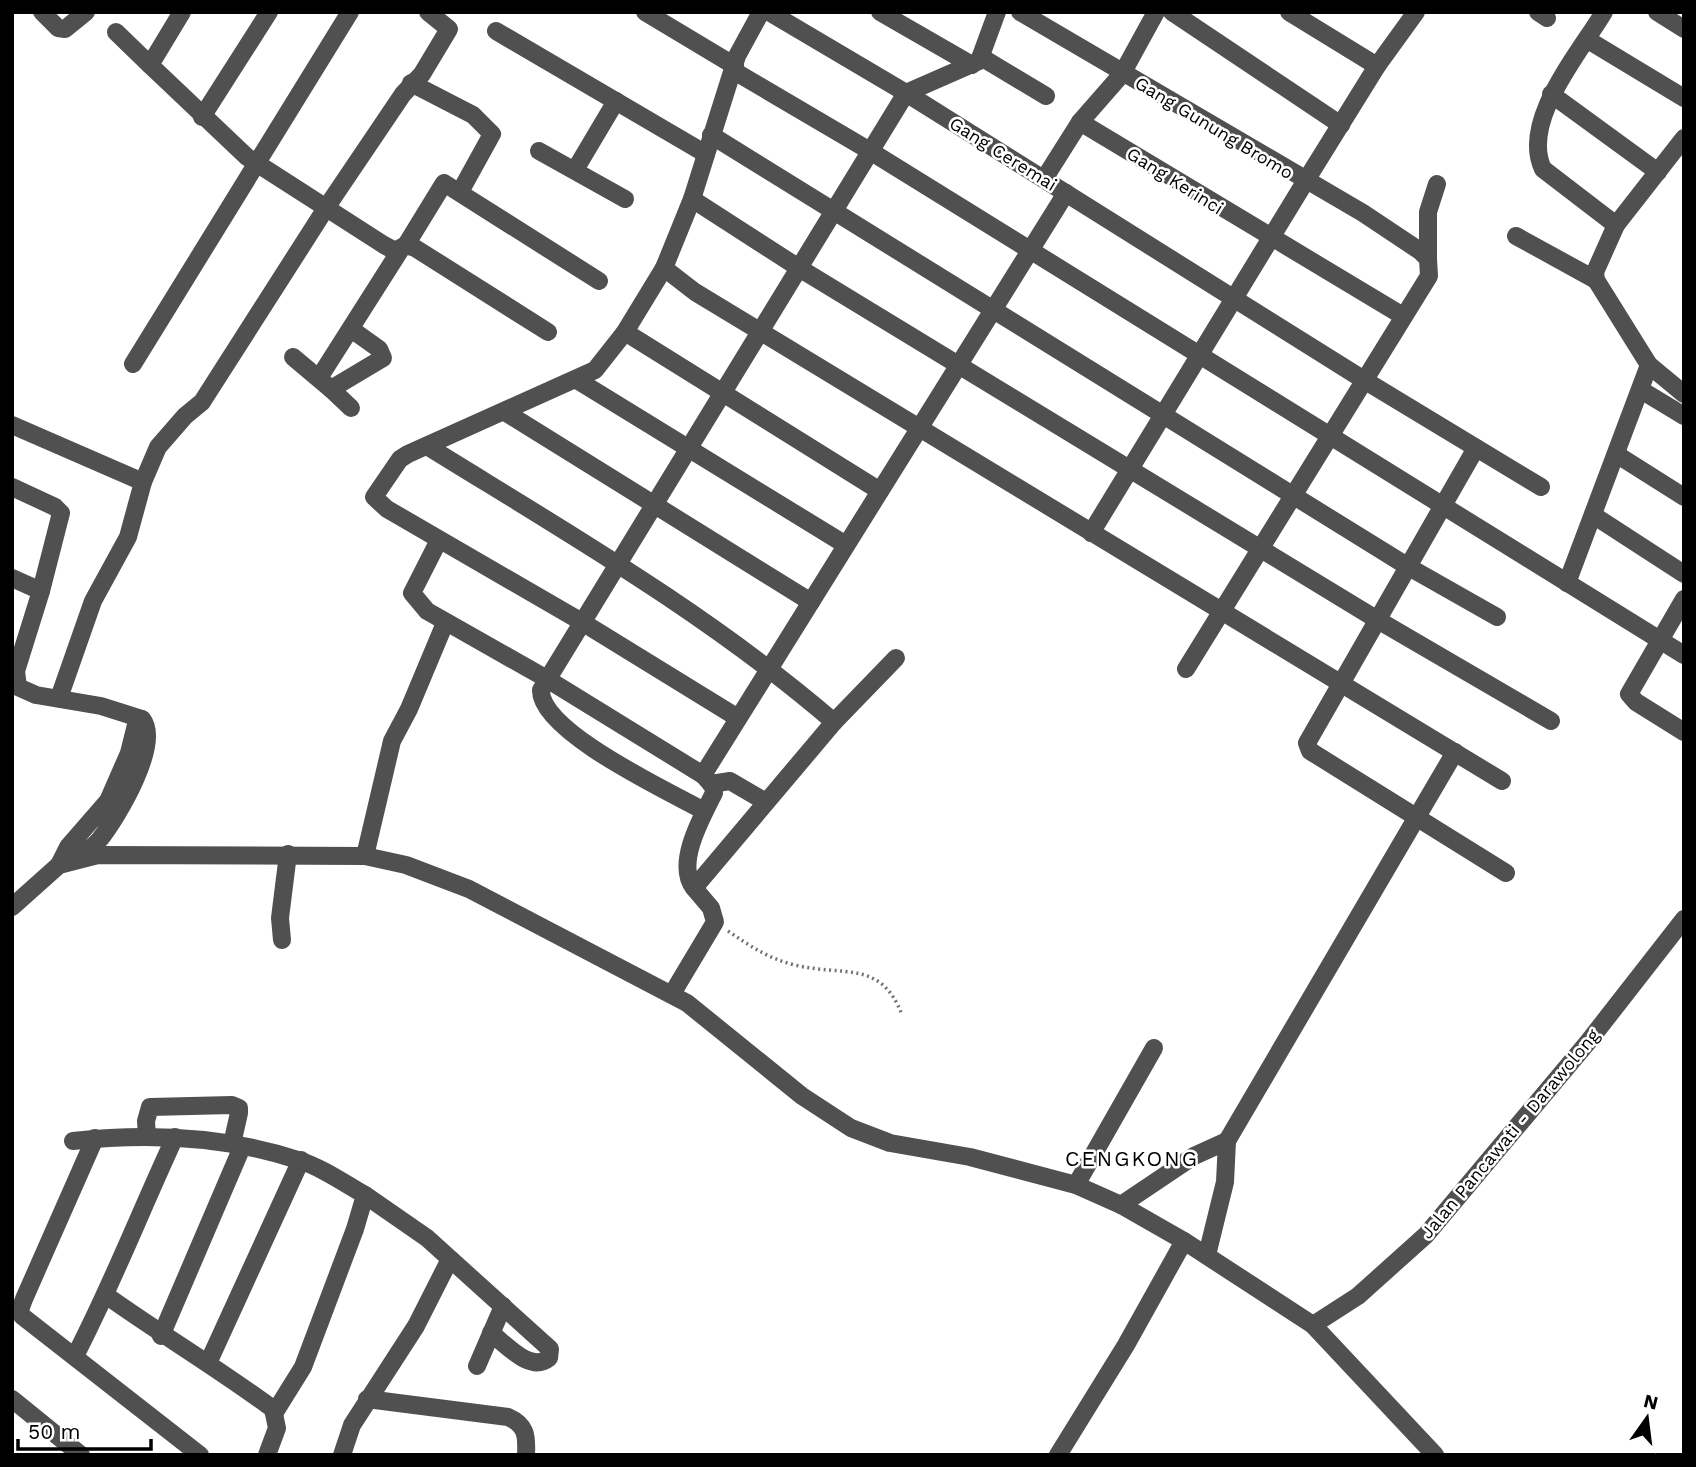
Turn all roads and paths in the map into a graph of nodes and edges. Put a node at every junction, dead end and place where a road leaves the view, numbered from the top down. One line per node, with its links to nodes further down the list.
1 (42, 12): 2 (street)
2 (86, 12)
3 (183, 12): 24 (street)
4 (269, 12): 34 (street)
5 (350, 12): 42 (street)
6 (428, 12): 28 (street)
7 (645, 12): 26 (street)
8 (761, 12): 26 (street)
9 (769, 12): 29 (street, Gang Ceremai)
10 (880, 12): 23 (street)
11 (997, 12): 23 (street)
12 (1020, 12): 27 (street, Gang Gunung Bromo)
13 (1156, 12): 27 (street)
14 (1172, 12): 36 (street)
15 (1289, 12): 25 (street)
16 (1604, 12): 22 (street)
17 (1657, 12): 19 (street)
18 (1413, 13): 25 (street)
19 (1684, 29)
20 (496, 31): 33 (street)
21 (116, 32): 24 (street)
22 (1588, 40): 30 (street); 32 (street)
23 (977, 61): 29 (street); 31 (street)
24 (150, 65): 34 (street)
25 (1377, 66): 36 (street)
26 (735, 68): 37 (street); 40 (street)
27 (1122, 74): 35 (street); 46 (street, Gang Gunung Bromo)
28 (411, 83): 48 (street); 52 (street)
29 (906, 93): 40 (street); 45 (street, Gang Ceremai)
30 (1551, 94): 44 (street); 54 (street)
31 (1046, 96)
32 (1684, 98)
33 (616, 101): 41 (street); 43 (street)
34 (202, 117): 42 (street)
35 (1080, 122): 45 (street); 56 (street, Gang Kerinci)
36 (1341, 125): 46 (street)
37 (711, 135): 41 (street); 53 (street)
38 (1684, 138): 44 (street)
39 (539, 151): 43 (street)
40 (870, 151): 53 (street); 58 (street)
41 (706, 154): 51 (street)
42 (258, 164): 52 (street); 73 (street)
43 (575, 170): 50 (street)
44 (1658, 172): 54 (street)
45 (1044, 179): 49 (street, Gang Ceremai)
46 (1305, 181): 56 (street); 59 (street, Gang Gunung Bromo)
47 (1437, 184): 59 (street)
48 (460, 192): 57 (street); 63 (street)
49 (1066, 193): 58 (street); 64 (street, Gang Ceremai)
50 (625, 199)
51 (692, 199): 60 (street); 61 (street)
52 (326, 208): 57 (street); 94 (street)
53 (834, 211): 61 (street); 65 (street)
54 (1616, 225): 62 (street)
55 (1516, 236): 62 (street)
56 (1271, 240): 64 (street); 66 (street, Gang Kerinci)
57 (403, 247): 67 (street); 69 (street)
58 (1030, 250): 65 (street); 71 (street)
59 (1428, 259): 66 (street)
60 (664, 268): 68 (street); 70 (street)
61 (799, 268): 68 (street); 74 (street)
62 (1596, 280): 75 (street)
63 (599, 281)
64 (1236, 298): 71 (street); 77 (street, Gang Ceremai)
65 (993, 309): 74 (street); 84 (street)
66 (1403, 316): 77 (street)
67 (351, 329): 78 (street); 78 (street)
68 (760, 331): 80 (street); 87 (street)
69 (548, 332)
70 (625, 332): 76 (street); 80 (street)
71 (1200, 355): 84 (street); 88 (street)
72 (293, 357): 78 (street)
73 (133, 364)
74 (958, 365): 87 (street); 93 (street)
75 (1649, 365): 79 (street); 81 (street)
76 (577, 380): 83 (street); 91 (street)
77 (1364, 380): 88 (street); 90 (street, Gang Ceremai)
78 (325, 384): 82 (street)
79 (1641, 390): 85 (street); 92 (street)
80 (722, 393): 91 (street); 97 (street)
81 (1684, 394)
82 (351, 408)
83 (505, 412): 89 (street); 100 (street)
84 (1164, 414): 93 (street); 98 (street)
85 (1684, 416)
86 (12, 425): 94 (street)
87 (919, 428): 97 (street); 103 (street)
88 (1331, 436): 98 (street); 101 (street)
89 (427, 446): 104 (street); 107 (street)
90 (1476, 448): 95 (street, Gang Ceremai); 101 (street)
91 (688, 449): 100 (street); 105 (street)
92 (1616, 454): 99 (street); 102 (street)
93 (1130, 469): 103 (street); 106 (street)
94 (143, 482): 127 (street)
95 (1541, 486)
96 (12, 487): 112 (street)
97 (880, 491): 105 (street)
98 (1295, 495): 106 (street); 108 (street)
99 (1684, 497)
100 (654, 505): 107 (street); 114 (street)
101 (1441, 508): 108 (street); 111 (street)
102 (1593, 515): 109 (street); 111 (street)
103 (1091, 533): 115 (street)
104 (439, 540): 118 (street); 119 (street)
105 (846, 545): 114 (street)
106 (1261, 548): 115 (street); 117 (street)
107 (617, 564): 118 (street); 123 (street)
108 (1408, 566): 116 (street); 117 (street)
109 (1684, 574)
110 (12, 578): 112 (street)
111 (1561, 579): 120 (street)
112 (40, 592): 127 (street)
113 (1684, 599): 120 (street)
114 (811, 602): 123 (street)
115 (1222, 614): 124 (street); 126 (street)
116 (1497, 617)
117 (1376, 619): 126 (street); 129 (street)
118 (582, 622): 125 (street); 128 (street)
119 (445, 623): 125 (street); 140 (street)
120 (1658, 639): 121 (street); 131 (street)
121 (1684, 656)
122 (896, 657): 130 (street)
123 (771, 667): 128 (street); 130 (street)
124 (1186, 669)
125 (547, 679): 133 (street); 137 (street)
126 (1343, 684): 132 (street); 138 (street)
127 (60, 698): 135 (street)
128 (738, 718): 133 (street)
129 (1551, 721)
130 (835, 722): 136 (street)
131 (1684, 732)
132 (1455, 752): 134 (street); 138 (street)
133 (707, 780): 136 (street); 137 (street)
134 (1502, 781)
135 (124, 784): 141 (street); 142 (street)
136 (766, 802): 144 (street)
137 (704, 811): 144 (street)
138 (1416, 815): 143 (street); 156 (street)
139 (288, 854): 140 (street); 141 (street); 148 (street)
140 (365, 856): 149 (street)
141 (78, 858): 142 (street)
142 (59, 865): 145 (street)
143 (1506, 873)
144 (694, 888): 147 (street)
145 (12, 907)
146 (1684, 919): 167 (street, Jalan Pancawati - Darawolong)
147 (715, 922): 149 (street); 150 (path)
148 (282, 940)
149 (673, 995): 159 (street)
150 (902, 1015)
151 (1154, 1048): 159 (street)
152 (147, 1137): 153 (street); 154 (street); 157 (street)
153 (175, 1137): 157 (street); 165 (street)
154 (95, 1139): 155 (street); 170 (street)
155 (73, 1140)
156 (1227, 1141): 161 (street); 163 (street)
157 (237, 1146): 158 (street); 169 (street)
158 (301, 1160): 160 (street); 171 (street)
159 (1076, 1185): 161 (street)
160 (365, 1195): 164 (street); 175 (street)
161 (1121, 1205): 162 (street)
162 (1184, 1241): 163 (street); 181 (street)
163 (1207, 1255): 167 (street)
164 (450, 1259): 166 (street); 174 (street)
165 (107, 1296): 169 (street); 170 (street)
166 (503, 1307): 168 (street); 168 (street)
167 (1313, 1325): 182 (street)
168 (491, 1333): 172 (street)
169 (162, 1336): 171 (street)
170 (75, 1356): 177 (street)
171 (209, 1361): 175 (street)
172 (477, 1366)
173 (12, 1399): 176 (street)
174 (367, 1399): 179 (street); 180 (street)
175 (275, 1412): 178 (street)
176 (72, 1452)
177 (200, 1455)
178 (267, 1455)
179 (342, 1455)
180 (526, 1455)
181 (1058, 1455)
182 (1435, 1455)

